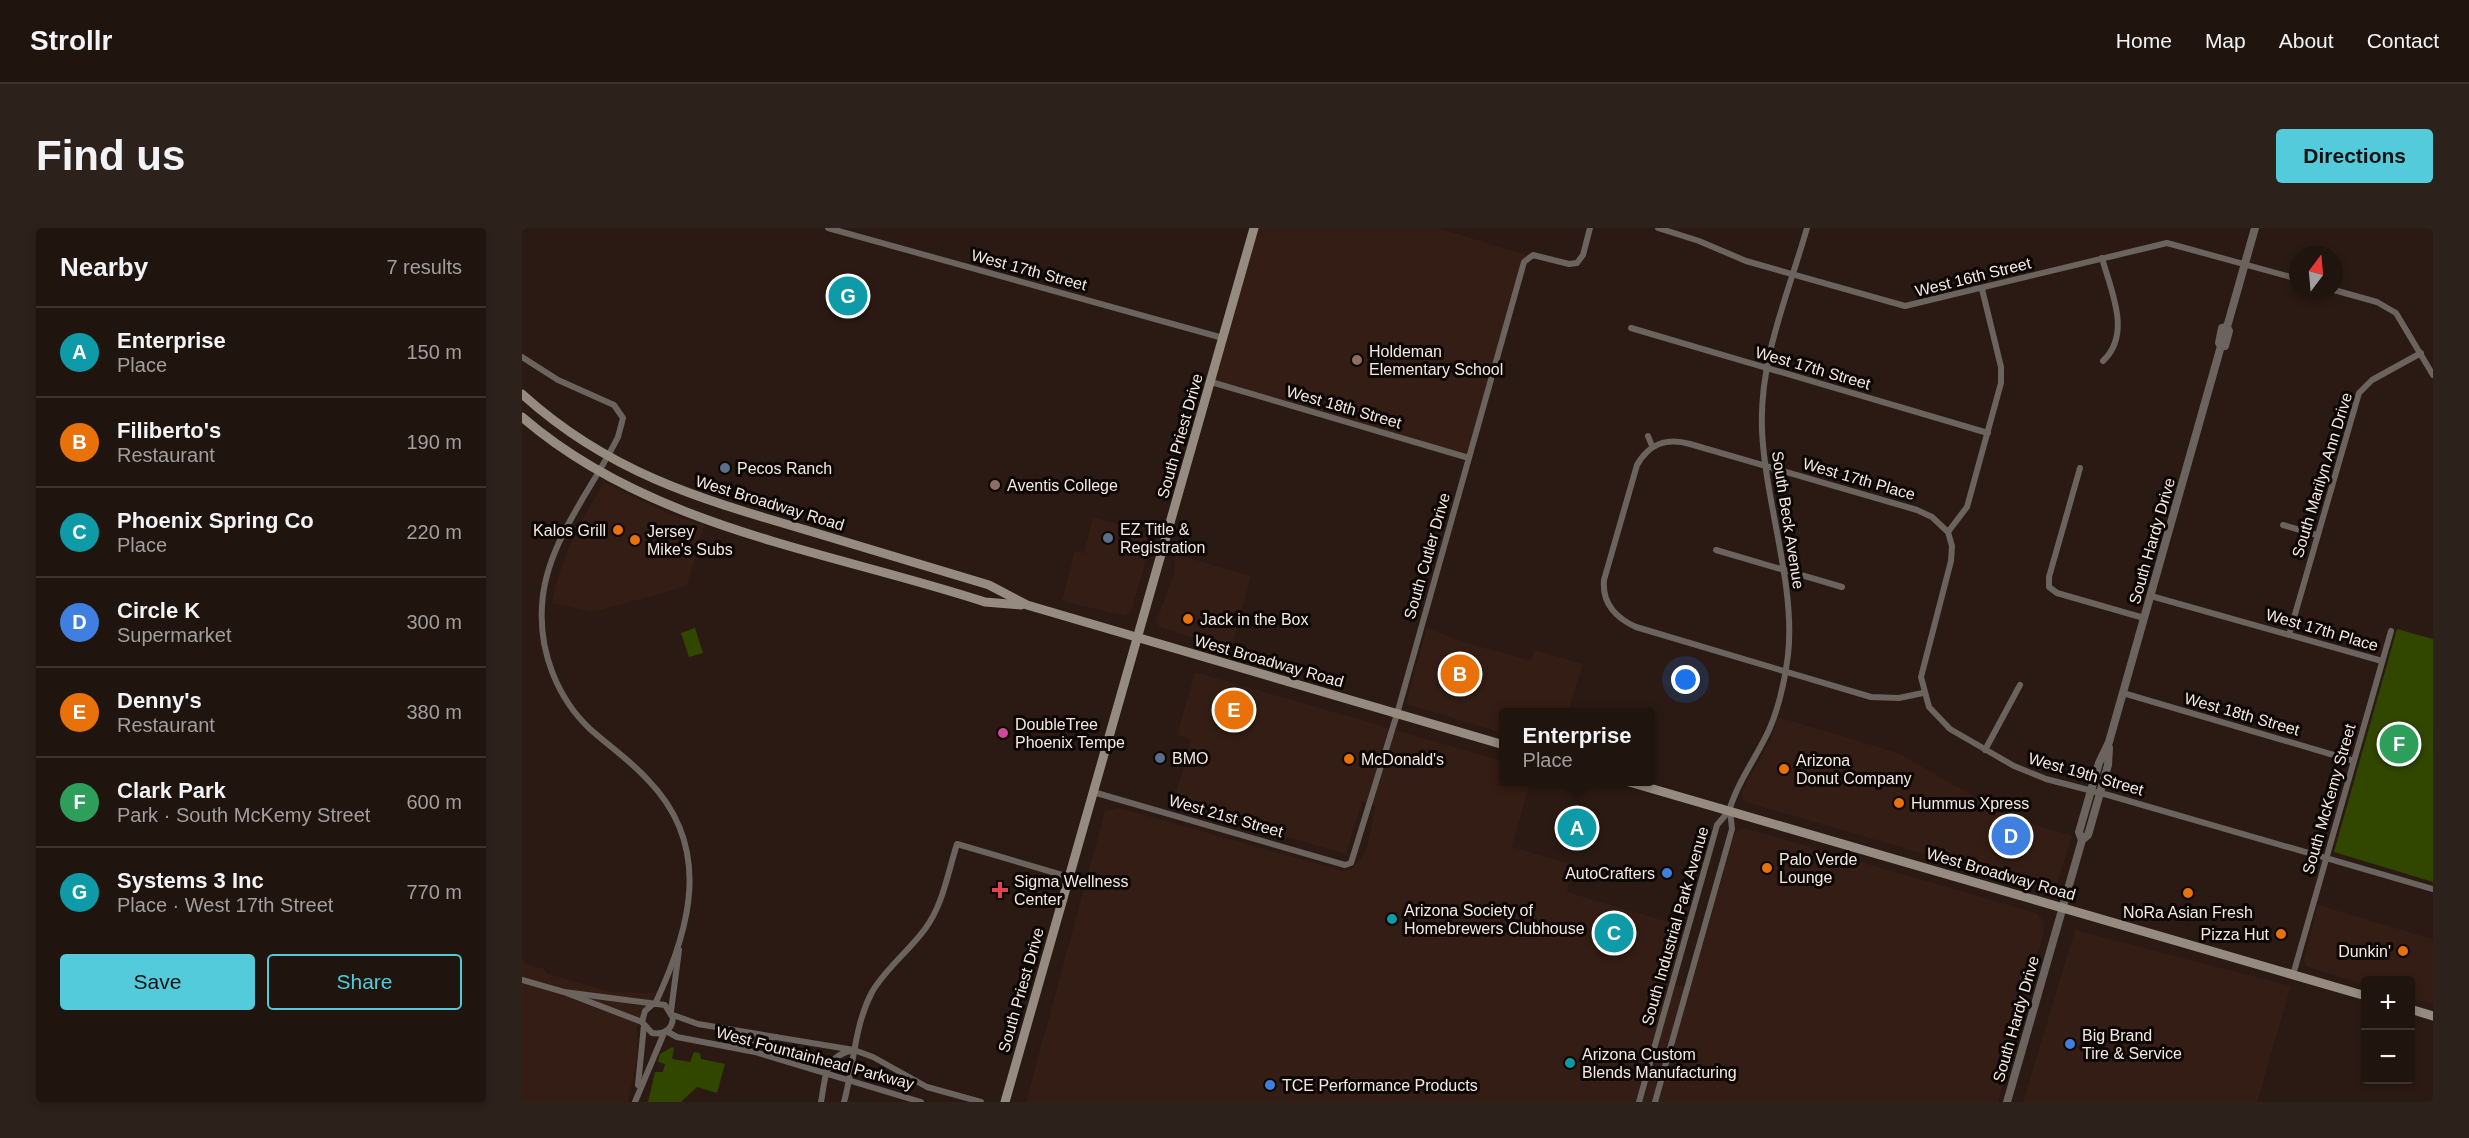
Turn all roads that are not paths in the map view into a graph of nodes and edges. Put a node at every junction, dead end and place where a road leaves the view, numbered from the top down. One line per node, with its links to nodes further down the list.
1 (828, 228): 14 (street, West 17th Street)
2 (1254, 228): 14 (main road, South Priest Drive)
3 (1590, 228): 27 (street, South Cutler Drive)
4 (1658, 228): 9 (street, West 16th Street)
5 (1807, 228): 9 (street, South Beck Avenue)
6 (2255, 228): 8 (street, South Hardy Drive)
7 (2102, 258): 8 (street, West 16th Street); 11 (street, West 16th Street); 17 (street)
8 (2245, 264): 10 (street, West 16th Street); 37 (street, South Hardy Drive)
9 (1793, 275): 11 (street, West 16th Street); 18 (street, South Beck Avenue)
10 (2289, 276)
11 (1982, 288): 23 (street)
12 (2343, 293): 15 (street)
13 (1631, 328): 18 (street, West 17th Street)
14 (1223, 338): 20 (main road, South Priest Drive)
15 (2421, 353): 19 (street); 33 (street, South Marilyn Ann Drive)
16 (522, 357): 26 (street)
17 (2103, 361)
18 (1765, 368): 23 (street, West 17th Street); 28 (street, South Beck Avenue)
19 (2433, 375)
20 (1211, 382): 27 (street, West 18th Street); 44 (main road, South Priest Drive)
21 (522, 394): 26 (main road, West Broadway Road)
22 (522, 417): 30 (main road, West Broadway Road)
23 (1988, 433): 32 (street)
24 (1648, 436): 25 (street)
25 (1652, 446): 28 (street, West 17th Place); 39 (street)
26 (608, 456): 30 (street); 38 (main road, West Broadway Road)
27 (1469, 458): 50 (street, South Cutler Drive)
28 (1765, 466): 32 (street, West 17th Place); 35 (street, South Beck Avenue)
29 (2080, 468): 41 (street)
30 (600, 472): 38 (main road, West Broadway Road); 63 (street)
31 (2283, 525): 33 (street)
32 (1948, 532): 48 (street)
33 (2318, 534): 43 (street, South Marilyn Ann Drive)
34 (1716, 550): 35 (street)
35 (1782, 570): 36 (street); 46 (street, South Beck Avenue)
36 (1842, 587)
37 (2151, 596): 41 (street, South Hardy Drive); 43 (street, West 17th Place)
38 (1027, 605): 44 (main road, West Broadway Road)
39 (1609, 606): 40 (street); 46 (street)
40 (1601, 611)
41 (2144, 618): 49 (street, South Hardy Drive)
42 (2391, 631): 45 (street, South McKemy Street)
43 (2289, 635): 45 (street, West 17th Place)
44 (1137, 638): 50 (main road, West Broadway Road); 55 (main road, South Priest Drive)
45 (2382, 661): 53 (street, South McKemy Street)
46 (1786, 671): 48 (street); 57 (street, South Beck Avenue)
47 (2020, 686): 52 (street)
48 (1923, 693): 52 (street, West 19th Street)
49 (2123, 693): 53 (street, West 18th Street); 56 (street, South Hardy Drive)
50 (1397, 714): 51 (main road, West Broadway Road); 59 (street, South Cutler Drive)
51 (1499, 744)
52 (1985, 750): 56 (street, West 19th Street)
53 (2354, 761): 58 (street, South McKemy Street)
54 (1643, 786): 57 (main road, West Broadway Road)
55 (1093, 792): 59 (street, West 21st Street); 60 (main road, South Priest Drive)
56 (2095, 792): 58 (street, West 19th Street); 62 (street, South Hardy Drive)
57 (1730, 811): 62 (main road, West Broadway Road); 86 (street, South Industrial Park Avenue); 87 (street, South Industrial Park Avenue)
58 (2326, 858): 61 (street, West 19th Street); 64 (street, South McKemy Street)
59 (1351, 863)
60 (1069, 877): 76 (street); 85 (main road, South Priest Drive)
61 (2433, 889)
62 (2062, 908): 64 (main road, West Broadway Road); 88 (street, South Hardy Drive)
63 (679, 944): 68 (street); 70 (street)
64 (2293, 975): 67 (main road, West Broadway Road)
65 (522, 980): 66 (street)
66 (564, 992): 68 (street); 72 (street)
67 (2361, 995)
68 (654, 1004): 70 (street); 72 (street)
69 (2415, 1011): 71 (main road)
70 (672, 1013): 73 (street); 74 (street, West Fountainhead Parkway)
71 (2433, 1016)
72 (643, 1024): 73 (street); 79 (street)
73 (665, 1032): 75 (street, West Fountainhead Parkway); 79 (street)
74 (782, 1036): 75 (street); 76 (street, West Fountainhead Parkway)
75 (745, 1050): 77 (street, West Fountainhead Parkway)
76 (854, 1050): 77 (street); 78 (street); 84 (street, West Fountainhead Parkway)
77 (826, 1073): 78 (street, West Fountainhead Parkway); 81 (street)
78 (849, 1080): 82 (street); 83 (street, West Fountainhead Parkway)
79 (638, 1091): 80 (street)
80 (635, 1102)
81 (821, 1102)
82 (844, 1102)
83 (921, 1102)
84 (981, 1102)
85 (1005, 1102)
86 (1639, 1102)
87 (1654, 1102)
88 (2007, 1102)

